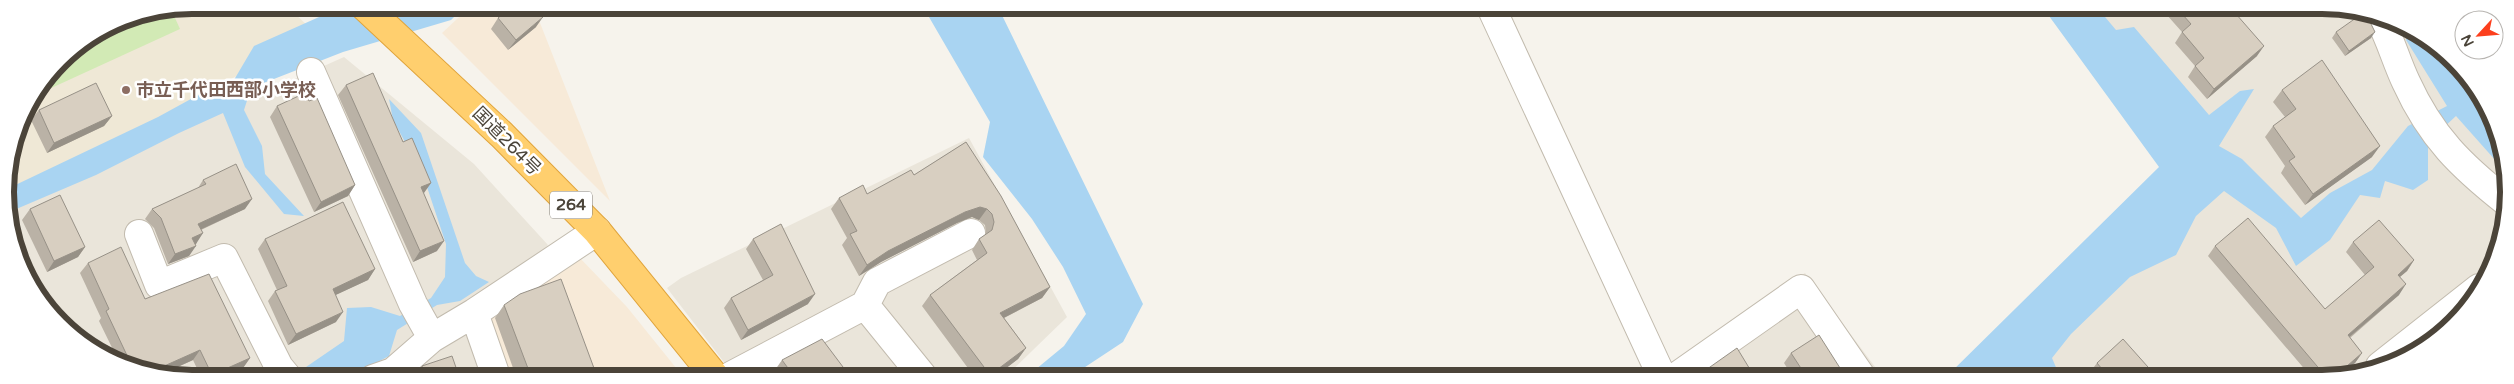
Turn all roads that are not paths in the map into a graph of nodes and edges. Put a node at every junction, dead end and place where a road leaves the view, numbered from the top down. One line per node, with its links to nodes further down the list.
1 (373, 14): 6 (highway, 国道264号 / 264)
2 (1494, 14): 20 (street)
3 (2383, 24): 5 (street)
4 (311, 72): 12 (street)
5 (2500, 197)
6 (597, 231): 11 (street); 17 (highway, 国道264号 / 264)
7 (971, 233): 10 (street)
8 (139, 234): 14 (street)
9 (2465, 299): 13 (street)
10 (865, 305): 18 (street); 19 (street)
11 (474, 313): 12 (street); 16 (street)
12 (422, 320): 15 (street)
13 (2393, 356)
14 (282, 370)
15 (394, 370)
16 (494, 370)
17 (711, 370)
18 (742, 370)
19 (918, 370)
20 (1659, 370)
21 (1686, 370): 22 (street)
22 (1857, 370)

